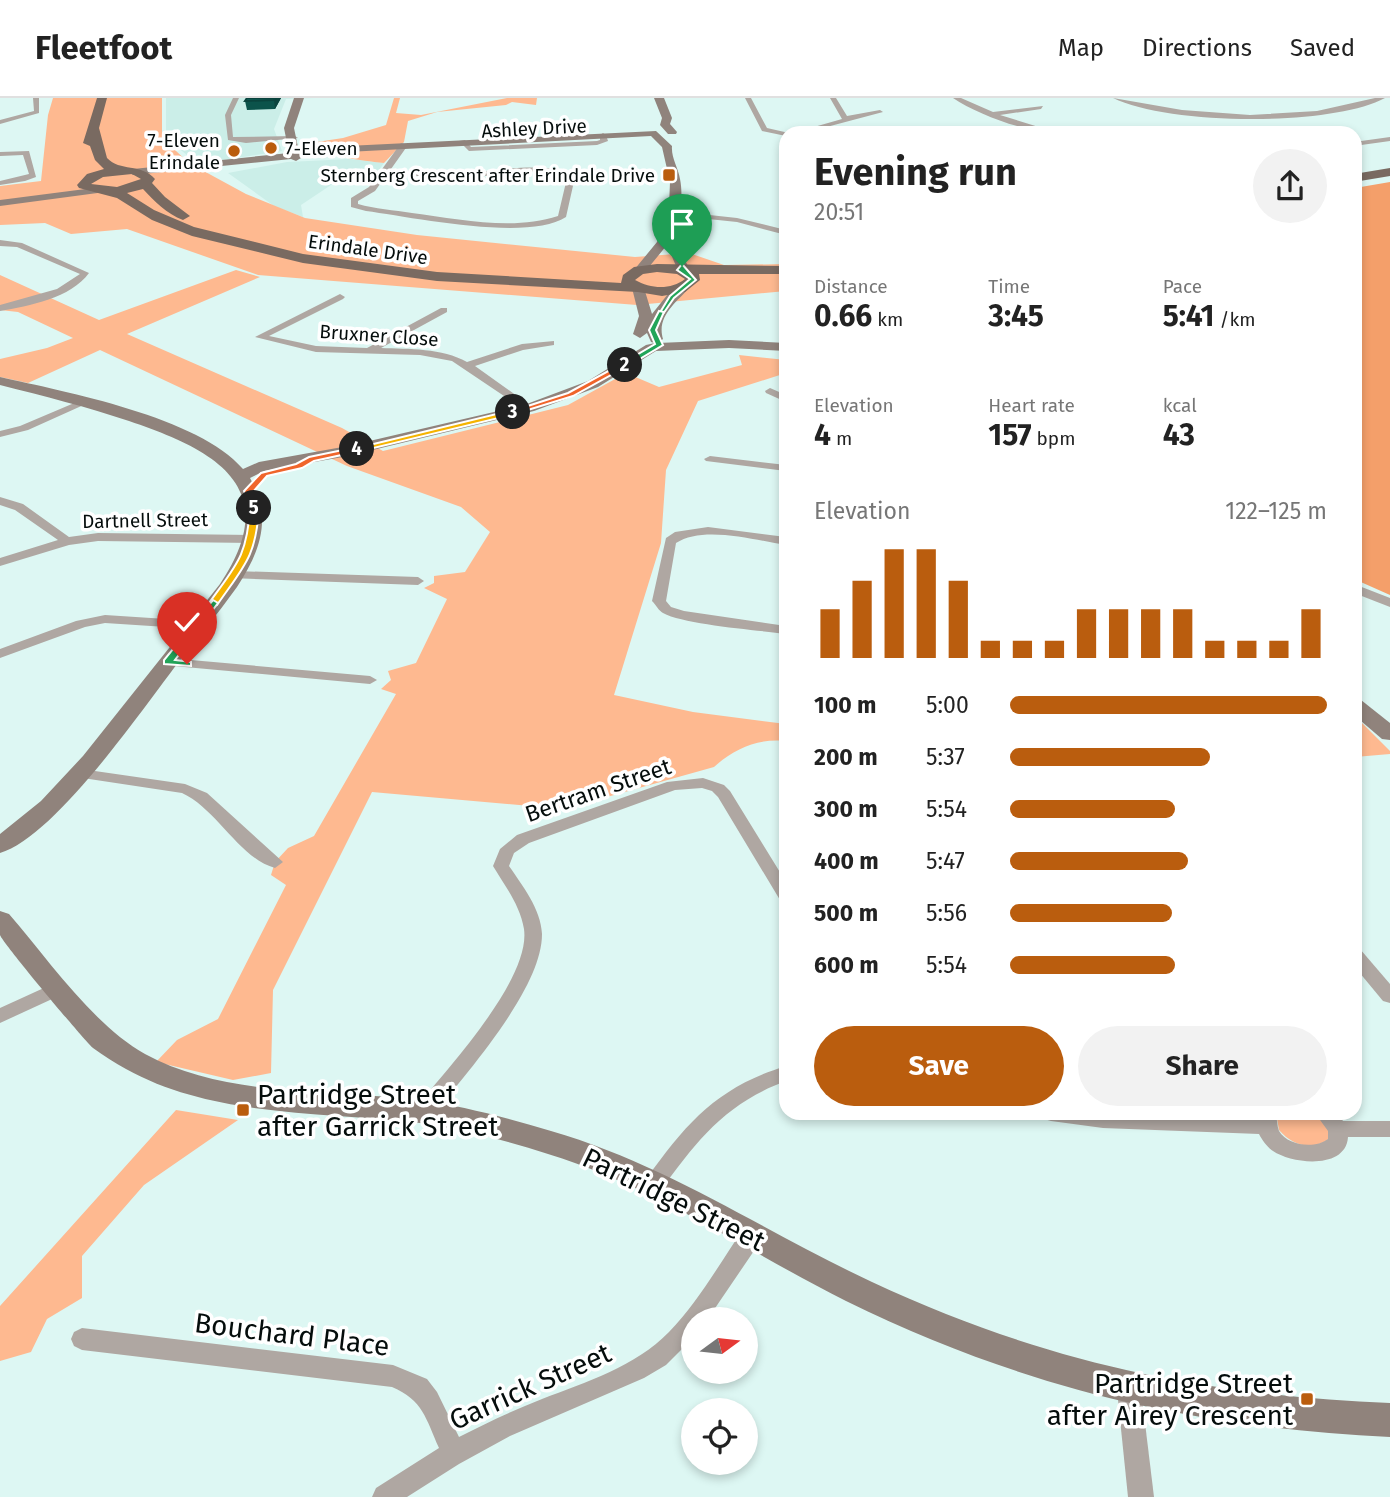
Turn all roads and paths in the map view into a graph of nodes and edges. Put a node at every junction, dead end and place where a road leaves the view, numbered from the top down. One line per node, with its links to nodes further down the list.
1 (36, 98): 18 (street)
2 (102, 98): 19 (main road)
3 (236, 98): 28 (street)
4 (299, 98): 16 (street)
5 (306, 98): 16 (street)
6 (649, 98): 24 (street)
7 (659, 98): 22 (street)
8 (748, 98): 23 (street)
9 (833, 98): 17 (street)
10 (956, 98): 15 (street)
11 (1116, 98): 12 (street)
12 (1382, 98)
13 (1041, 107): 15 (street)
14 (880, 111): 17 (street)
15 (992, 115): 21 (street)
16 (294, 117): 28 (street)
17 (846, 118): 20 (street)
18 (0, 122)
19 (93, 126): 34 (main road); 36 (main road)
20 (826, 126)
21 (1030, 126)
22 (672, 134): 24 (street, Ashley Drive); 41 (street)
23 (779, 134)
24 (654, 135): 27 (street, Ashley Drive); 41 (street)
25 (1390, 139): 26 (street)
26 (1362, 143)
27 (403, 147): 28 (street, Ashley Drive); 33 (street)
28 (297, 149): 31 (street, Ashley Drive); 31 (street, Ashley Drive)
29 (0, 153): 39 (street)
30 (1390, 165): 32 (main road)
31 (228, 166): 34 (street, Ashley Drive); 38 (street, Ashley Drive)
32 (1362, 169)
33 (387, 171): 33 (street)
34 (130, 172): 36 (main road); 38 (main road, Erindale Drive)
35 (1390, 173): 37 (main road)
36 (88, 178): 40 (main road, Erindale Drive); 42 (street)
37 (1362, 178)
38 (146, 182): 40 (main road); 46 (main road, Erindale Drive)
39 (0, 183)
40 (104, 190): 42 (street); 46 (main road, Erindale Drive)
41 (678, 190): 43 (street)
42 (0, 200)
43 (676, 213): 44 (street); 47 (street); 48 (street)
44 (779, 231)
45 (0, 243): 54 (street)
46 (311, 254): 47 (main road, Erindale Drive); 52 (main road, Erindale Drive)
47 (639, 270): 48 (main road, Erindale Drive); 52 (main road)
48 (681, 270): 49 (main road); 51 (main road)
49 (779, 270)
50 (779, 276): 51 (main road)
51 (685, 287): 52 (main road); 57 (street)
52 (638, 288): 60 (street)
53 (340, 298): 61 (street, Bruxner Close)
54 (0, 308)
55 (444, 310): 61 (street)
56 (551, 342): 62 (street)
57 (655, 344): 58 (street); 60 (street); 60 (street)
58 (690, 345): 59 (street)
59 (779, 347)
60 (634, 348): 67 (street)
61 (368, 351): 62 (street, Bruxner Close)
62 (467, 365): 67 (street, Bruxner Close)
63 (0, 381): 66 (street)
64 (770, 391): 65 (street)
65 (779, 396)
66 (83, 403): 68 (street); 72 (street)
67 (529, 408): 71 (street)
68 (0, 434)
69 (710, 459): 70 (street)
70 (779, 467)
71 (262, 471): 72 (street); 72 (street)
72 (239, 477): 74 (street)
73 (0, 500): 76 (street)
74 (252, 539): 76 (street, Dartnell Street); 78 (street)
75 (779, 540): 83 (street)
76 (67, 541): 77 (street, Dartnell Street)
77 (0, 562)
78 (235, 575): 79 (street); 82 (street)
79 (418, 581)
80 (1362, 591): 81 (street)
81 (1390, 603)
82 (197, 625): 84 (street); 85 (street)
83 (779, 628)
84 (0, 654)
85 (168, 662): 86 (street); 89 (street)
86 (370, 680)
87 (1362, 711): 88 (street)
88 (1390, 734)
89 (81, 774): 90 (street); 91 (street)
90 (0, 845)
91 (275, 862)
92 (779, 884): 99 (street, Bertram Street)
93 (0, 920): 95 (street, Partridge Street)
94 (1362, 963): 96 (street)
95 (57, 989): 97 (street); 99 (street, Partridge Street)
96 (1390, 996)
97 (0, 1016)
98 (779, 1076): 103 (street)
99 (424, 1112): 103 (street, Partridge Street)
100 (1266, 1120): 101 (street)
101 (1331, 1121): 102 (street)
102 (1390, 1129)
103 (654, 1184): 104 (street, Partridge Street)
104 (752, 1235): 105 (street, Garrick Street); 108 (street, Partridge Street)
105 (702, 1307)
106 (681, 1333): 110 (street, Garrick Street)
107 (82, 1339): 110 (street, Bouchard Place)
108 (1129, 1391): 109 (street, Partridge Street); 112 (street)
109 (1390, 1420)
110 (454, 1452): 111 (street, Garrick Street)
111 (385, 1497)
112 (1141, 1497)

